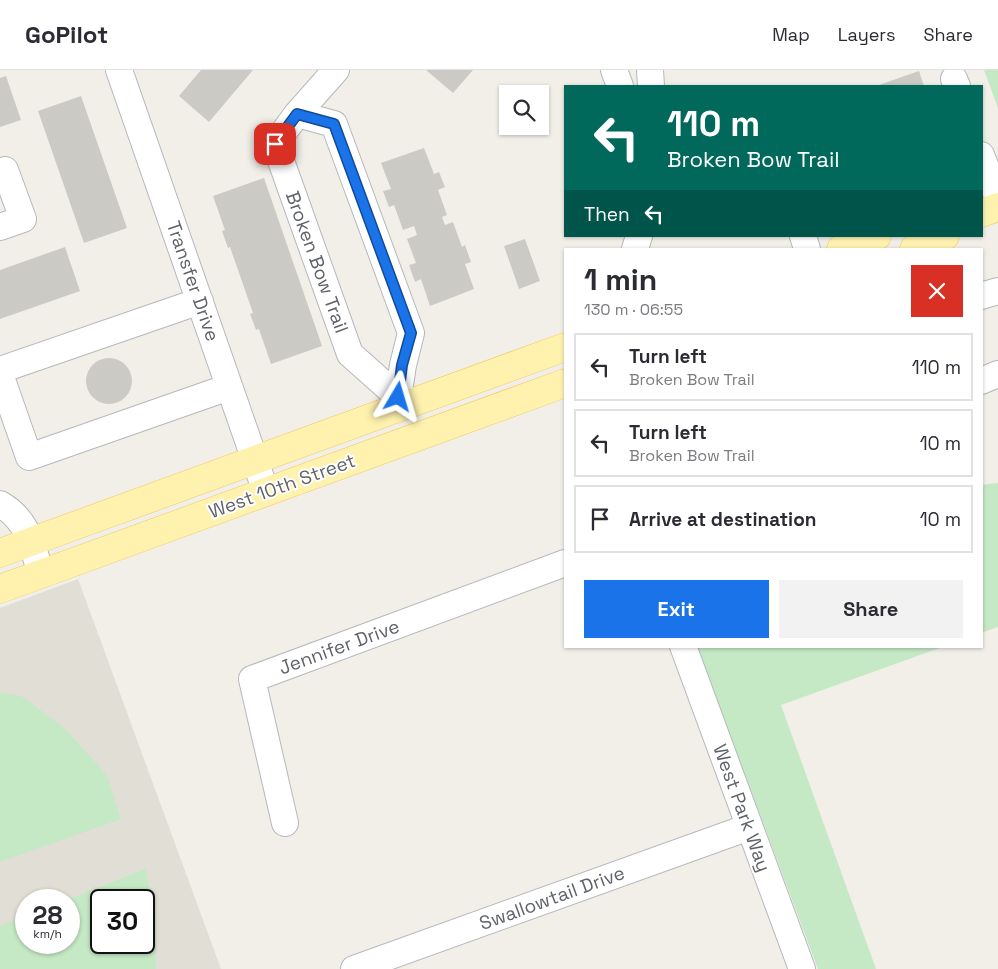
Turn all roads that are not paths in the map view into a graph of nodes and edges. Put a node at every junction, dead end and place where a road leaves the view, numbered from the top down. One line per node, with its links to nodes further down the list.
1 (119, 70): 20 (street, Transfer Drive)
2 (336, 70): 7 (street, Broken Bow Trail)
3 (614, 70): 5 (street)
4 (650, 70): 6 (street)
5 (620, 85)
6 (651, 85)
7 (297, 114): 30 (street, Broken Bow Trail); 30 (street)
8 (983, 164): 10 (street)
9 (0, 172): 13 (street)
10 (998, 198)
11 (998, 207): 12 (main road)
12 (983, 212)
13 (0, 227)
14 (874, 237): 17 (main road)
15 (906, 237): 18 (street)
16 (943, 237): 19 (main road)
17 (844, 248)
18 (912, 248)
19 (915, 248)
20 (196, 290): 24 (street); 29 (street, Transfer Drive)
21 (998, 291): 22 (street)
22 (983, 295)
23 (564, 347): 30 (main road, West 10th Street)
24 (0, 370)
25 (0, 374): 29 (street)
26 (998, 374): 27 (street)
27 (983, 380)
28 (564, 383): 32 (main road, West 10th Street)
29 (229, 387): 31 (street, Transfer Drive)
30 (400, 402): 31 (main road, West 10th Street)
31 (254, 459): 32 (street, Transfer Drive); 34 (main road, West 10th Street)
32 (266, 492): 37 (main road, West 10th Street)
33 (0, 504): 34 (street)
34 (30, 541): 35 (main road, West 10th Street); 37 (street)
35 (0, 553)
36 (564, 563): 40 (street, Jennifer Drive)
37 (41, 574): 38 (main road, West 10th Street)
38 (0, 589)
39 (684, 648): 41 (street, West Park Way)
40 (286, 823)
41 (749, 828): 42 (street, Swallowtail Drive); 43 (street, West Park Way)
42 (354, 969)
43 (802, 969)

